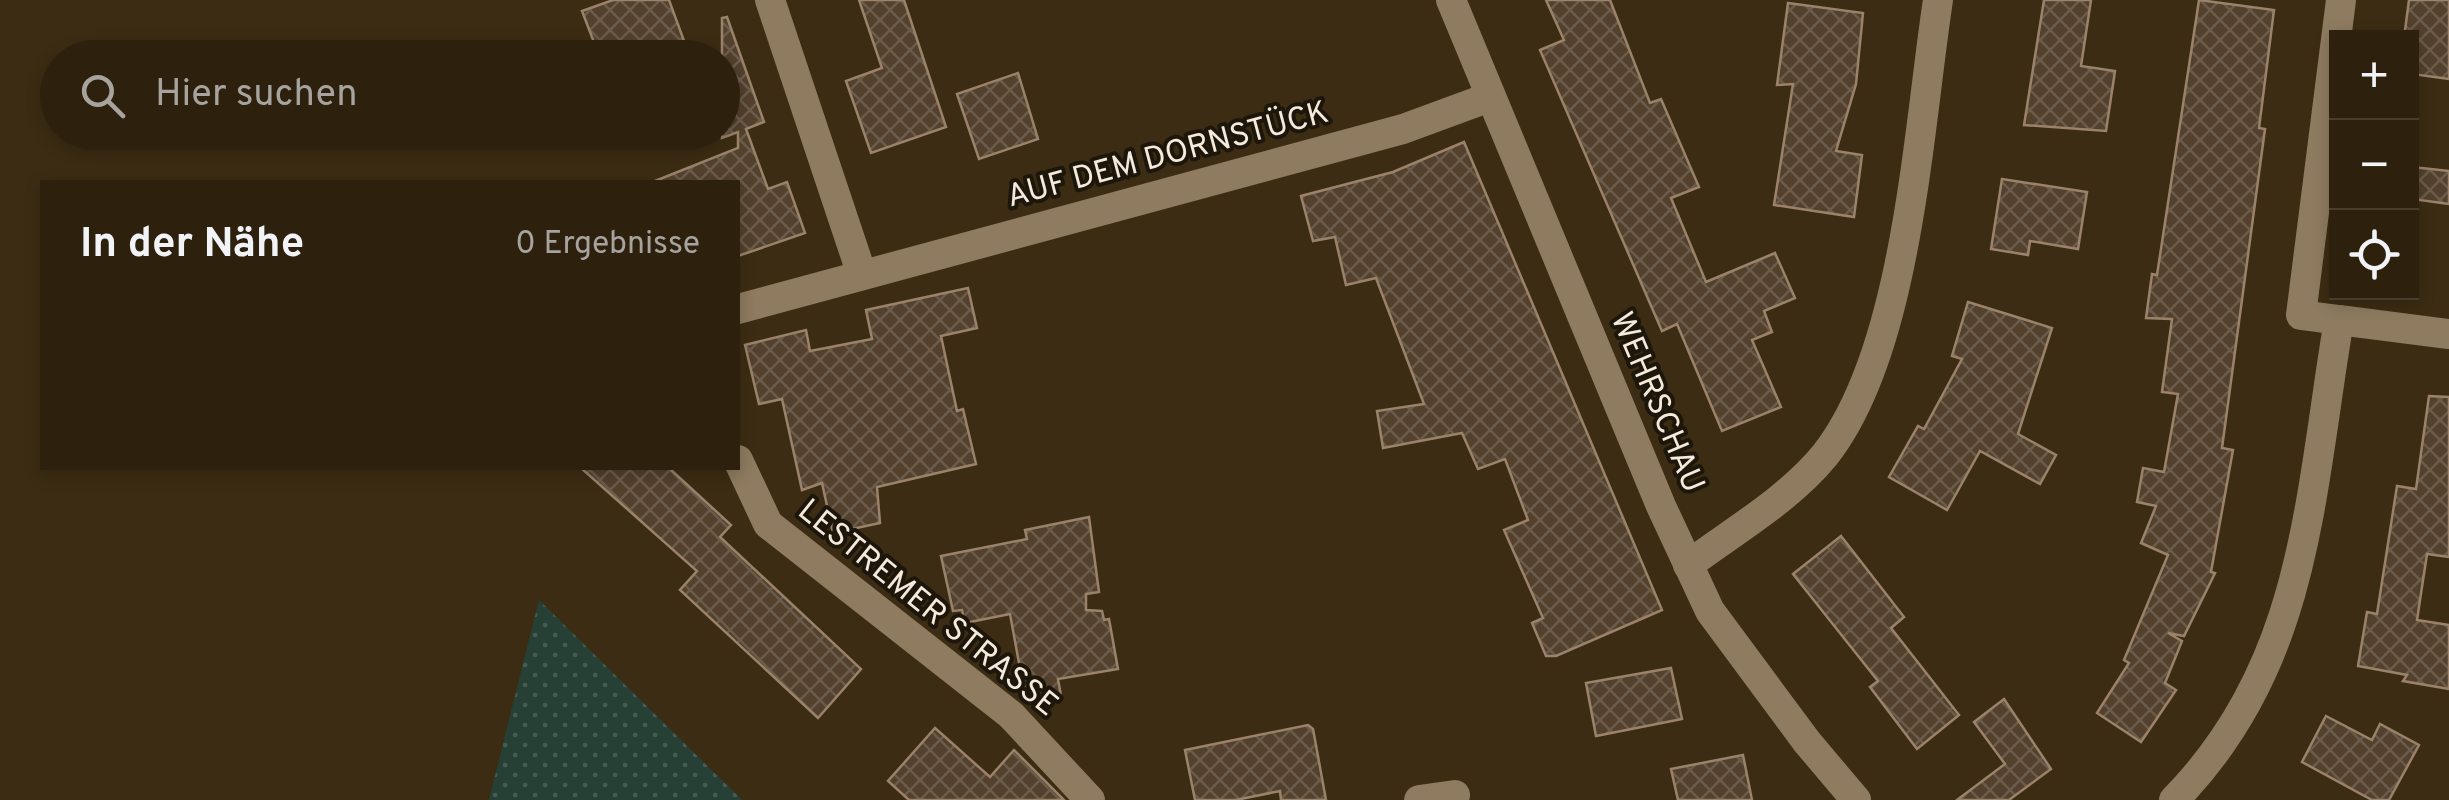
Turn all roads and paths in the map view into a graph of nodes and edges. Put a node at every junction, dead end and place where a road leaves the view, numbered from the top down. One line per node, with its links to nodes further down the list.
1 (770, 0): 6 (street)
2 (1450, 0): 5 (street, WEHRSCHAU)
3 (1938, 0): 11 (street)
4 (2340, 0): 8 (street)
5 (1490, 97): 6 (street, AUF DEM DORNSTÜCK); 11 (street, WEHRSCHAU)
6 (862, 275): 7 (street, AUF DEM DORNSTÜCK)
7 (740, 308)
8 (2339, 320): 9 (street); 16 (street)
9 (2449, 334)
10 (740, 464): 13 (street, LESTREMER STRASSE)
11 (1688, 565): 15 (street, WEHRSCHAU)
12 (1455, 795): 14 (street)
13 (1090, 800)
14 (1418, 800)
15 (1856, 800)
16 (2174, 800)

